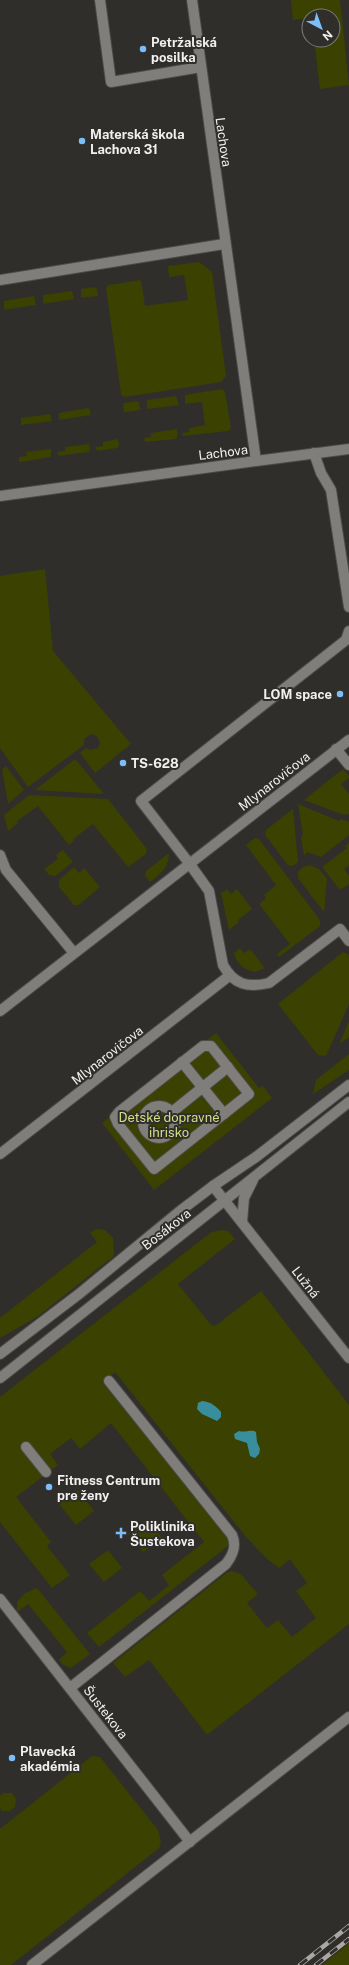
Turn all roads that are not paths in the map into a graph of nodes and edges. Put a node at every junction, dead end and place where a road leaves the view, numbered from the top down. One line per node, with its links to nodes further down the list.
1 (100, 0): 3 (street)
2 (192, 0): 3 (street, Lachova)
3 (201, 67): 4 (street, Lachova)
4 (224, 244): 5 (street); 8 (street, Lachova)
5 (0, 280)
6 (349, 449): 7 (street)
7 (314, 453): 8 (street); 10 (street)
8 (256, 461): 9 (street, Lachova)
9 (0, 496)
10 (349, 607)
11 (349, 631): 16 (street)
12 (349, 740): 13 (street, Mlynarovičova)
13 (336, 749): 14 (street); 16 (street, Mlynarovičova)
14 (349, 765)
15 (0, 855): 18 (street)
16 (189, 863): 18 (street, Mlynarovičova); 19 (street)
17 (349, 941): 19 (street)
18 (74, 953): 20 (street, Mlynarovičova)
19 (230, 976): 34 (street, Mlynarovičova)
20 (0, 1011)
21 (182, 1062): 22 (street); 24 (street); 25 (street)
22 (228, 1068): 24 (street); 29 (street)
23 (349, 1085): 36 (street, Bosákova)
24 (203, 1088): 28 (street); 29 (street)
25 (139, 1096): 27 (street); 32 (street)
26 (349, 1102): 35 (street, Bosákova)
27 (150, 1109): 28 (street); 30 (street)
28 (172, 1112): 31 (street)
29 (224, 1114): 33 (street)
30 (147, 1133): 31 (street); 32 (street)
31 (169, 1135): 33 (street)
32 (134, 1144): 33 (street)
33 (180, 1149)
34 (0, 1154)
35 (254, 1177): 37 (street, Bosákova); 38 (street)
36 (213, 1186): 37 (street, Lužná); 39 (street, Bosákova)
37 (224, 1200): 38 (street, Lužná); 41 (street, Bosákova)
38 (242, 1222): 40 (street, Lužná)
39 (0, 1354)
40 (349, 1358)
41 (0, 1378)
42 (109, 1381): 46 (street)
43 (26, 1447): 44 (street)
44 (46, 1472)
45 (0, 1599): 46 (street, Šustekova)
46 (70, 1688): 48 (street, Šustekova)
47 (349, 1716): 48 (street)
48 (190, 1842): 49 (street)
49 (32, 1965)

